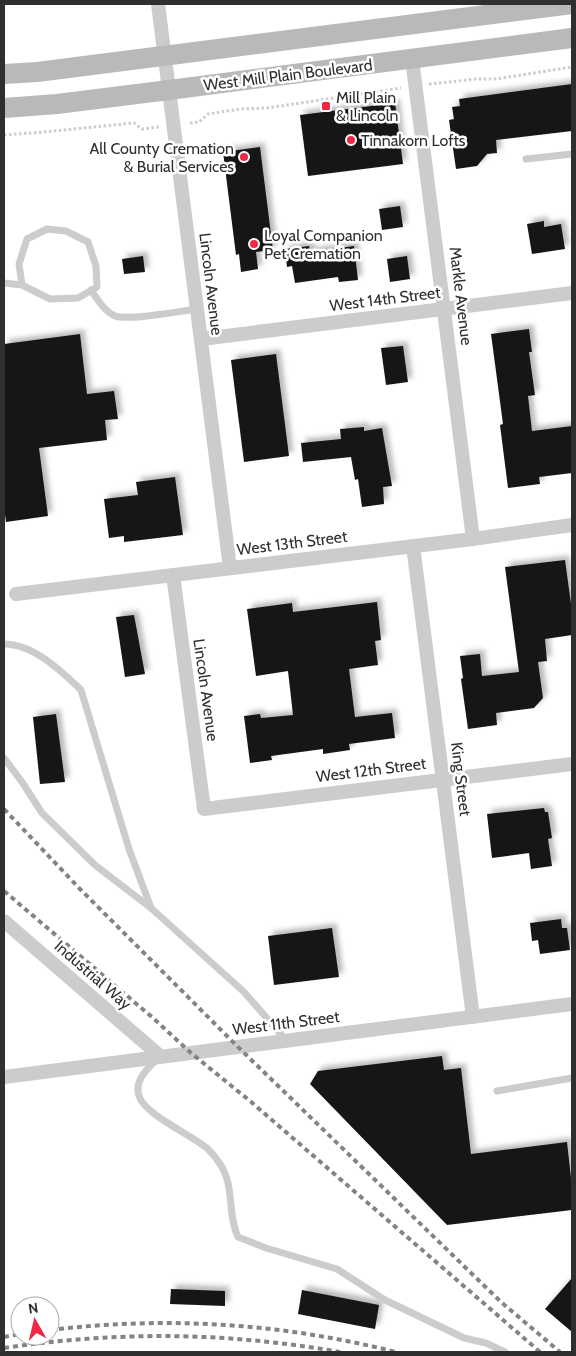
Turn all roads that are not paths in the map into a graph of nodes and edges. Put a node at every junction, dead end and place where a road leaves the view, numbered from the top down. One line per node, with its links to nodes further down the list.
1 (158, 4): 4 (street, Lincoln Avenue)
2 (572, 4): 4 (main road)
3 (572, 38): 5 (main road, West Mill Plain Boulevard)
4 (164, 56): 6 (main road); 7 (street, Lincoln Avenue)
5 (412, 59): 7 (main road, West Mill Plain Boulevard); 16 (street, Markle Avenue)
6 (4, 74)
7 (169, 90): 8 (main road, West Mill Plain Boulevard); 15 (street, Lincoln Avenue)
8 (4, 108)
9 (572, 154): 10 (lane)
10 (526, 159)
11 (4, 283): 12 (lane)
12 (22, 285): 13 (lane); 13 (lane)
13 (92, 290): 15 (lane)
14 (572, 293): 16 (street, West 14th Street)
15 (197, 309): 17 (street, Lincoln Avenue)
16 (445, 310): 17 (street, West 14th Street); 19 (street, Markle Avenue)
17 (201, 339): 21 (street, Lincoln Avenue)
18 (572, 525): 19 (street, West 13th Street)
19 (473, 538): 20 (street, West 13th Street)
20 (413, 546): 21 (street, West 13th Street); 27 (street, King Street)
21 (230, 568): 22 (street, West 13th Street)
22 (173, 575): 23 (street, West 13th Street); 28 (street, Lincoln Avenue)
23 (16, 594)
24 (4, 644): 29 (lane)
25 (4, 758): 29 (lane)
26 (572, 764): 27 (street, West 12th Street)
27 (443, 779): 28 (street, West 12th Street); 32 (street, King Street)
28 (204, 809)
29 (151, 908): 33 (lane)
30 (4, 921): 34 (street, Industrial Way)
31 (572, 1004): 32 (street, West 11th Street)
32 (473, 1016): 33 (street, West 11th Street)
33 (286, 1040): 34 (street, West 11th Street)
34 (160, 1056): 35 (street, West 11th Street); 38 (lane)
35 (4, 1077)
36 (572, 1078): 37 (lane)
37 (497, 1091)
38 (505, 1352)

